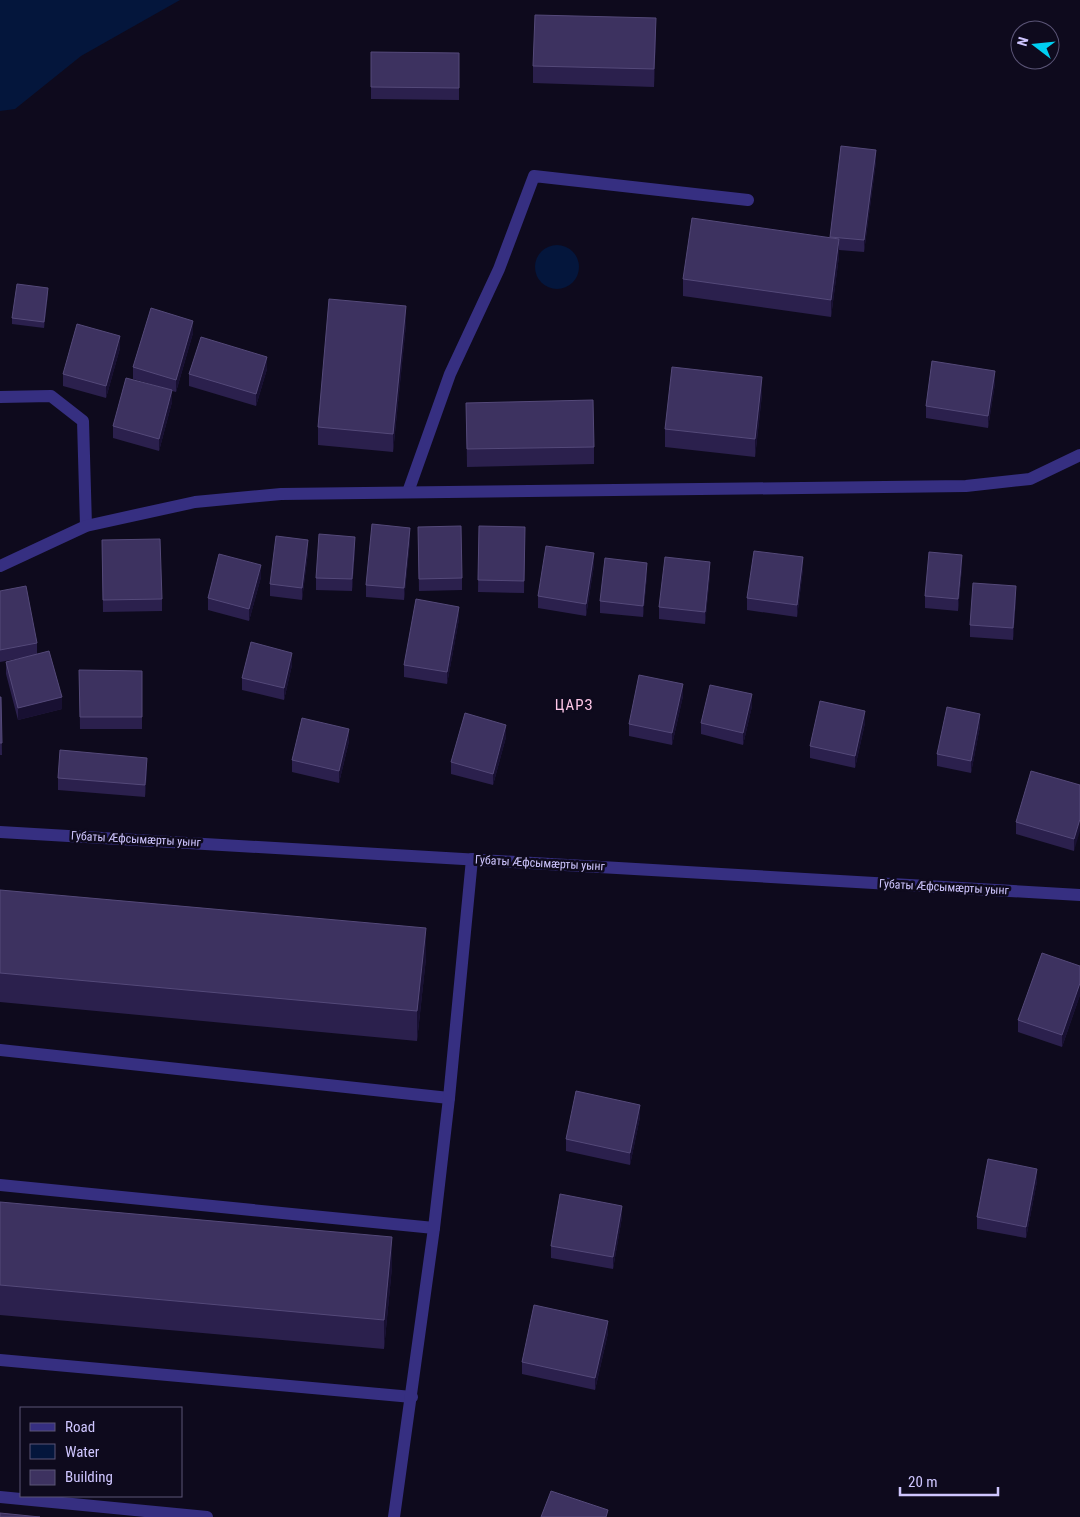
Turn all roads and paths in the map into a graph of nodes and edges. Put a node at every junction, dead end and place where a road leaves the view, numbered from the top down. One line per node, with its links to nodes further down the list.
1 (748, 200): 4 (street)
2 (0, 397): 5 (street)
3 (1080, 455): 4 (street)
4 (408, 492): 5 (street)
5 (86, 526): 6 (street)
6 (0, 566)
7 (0, 832): 8 (street, Губаты Æфсымæрты уынг)
8 (472, 859): 9 (street, Губаты Æфсымæрты уынг); 11 (street)
9 (1080, 896)
10 (0, 1050): 11 (street)
11 (449, 1098): 13 (street)
12 (0, 1185): 13 (street)
13 (434, 1228): 15 (street)
14 (0, 1360): 15 (street)
15 (412, 1397): 18 (street)
16 (0, 1497): 17 (street)
17 (208, 1517)
18 (394, 1517)

